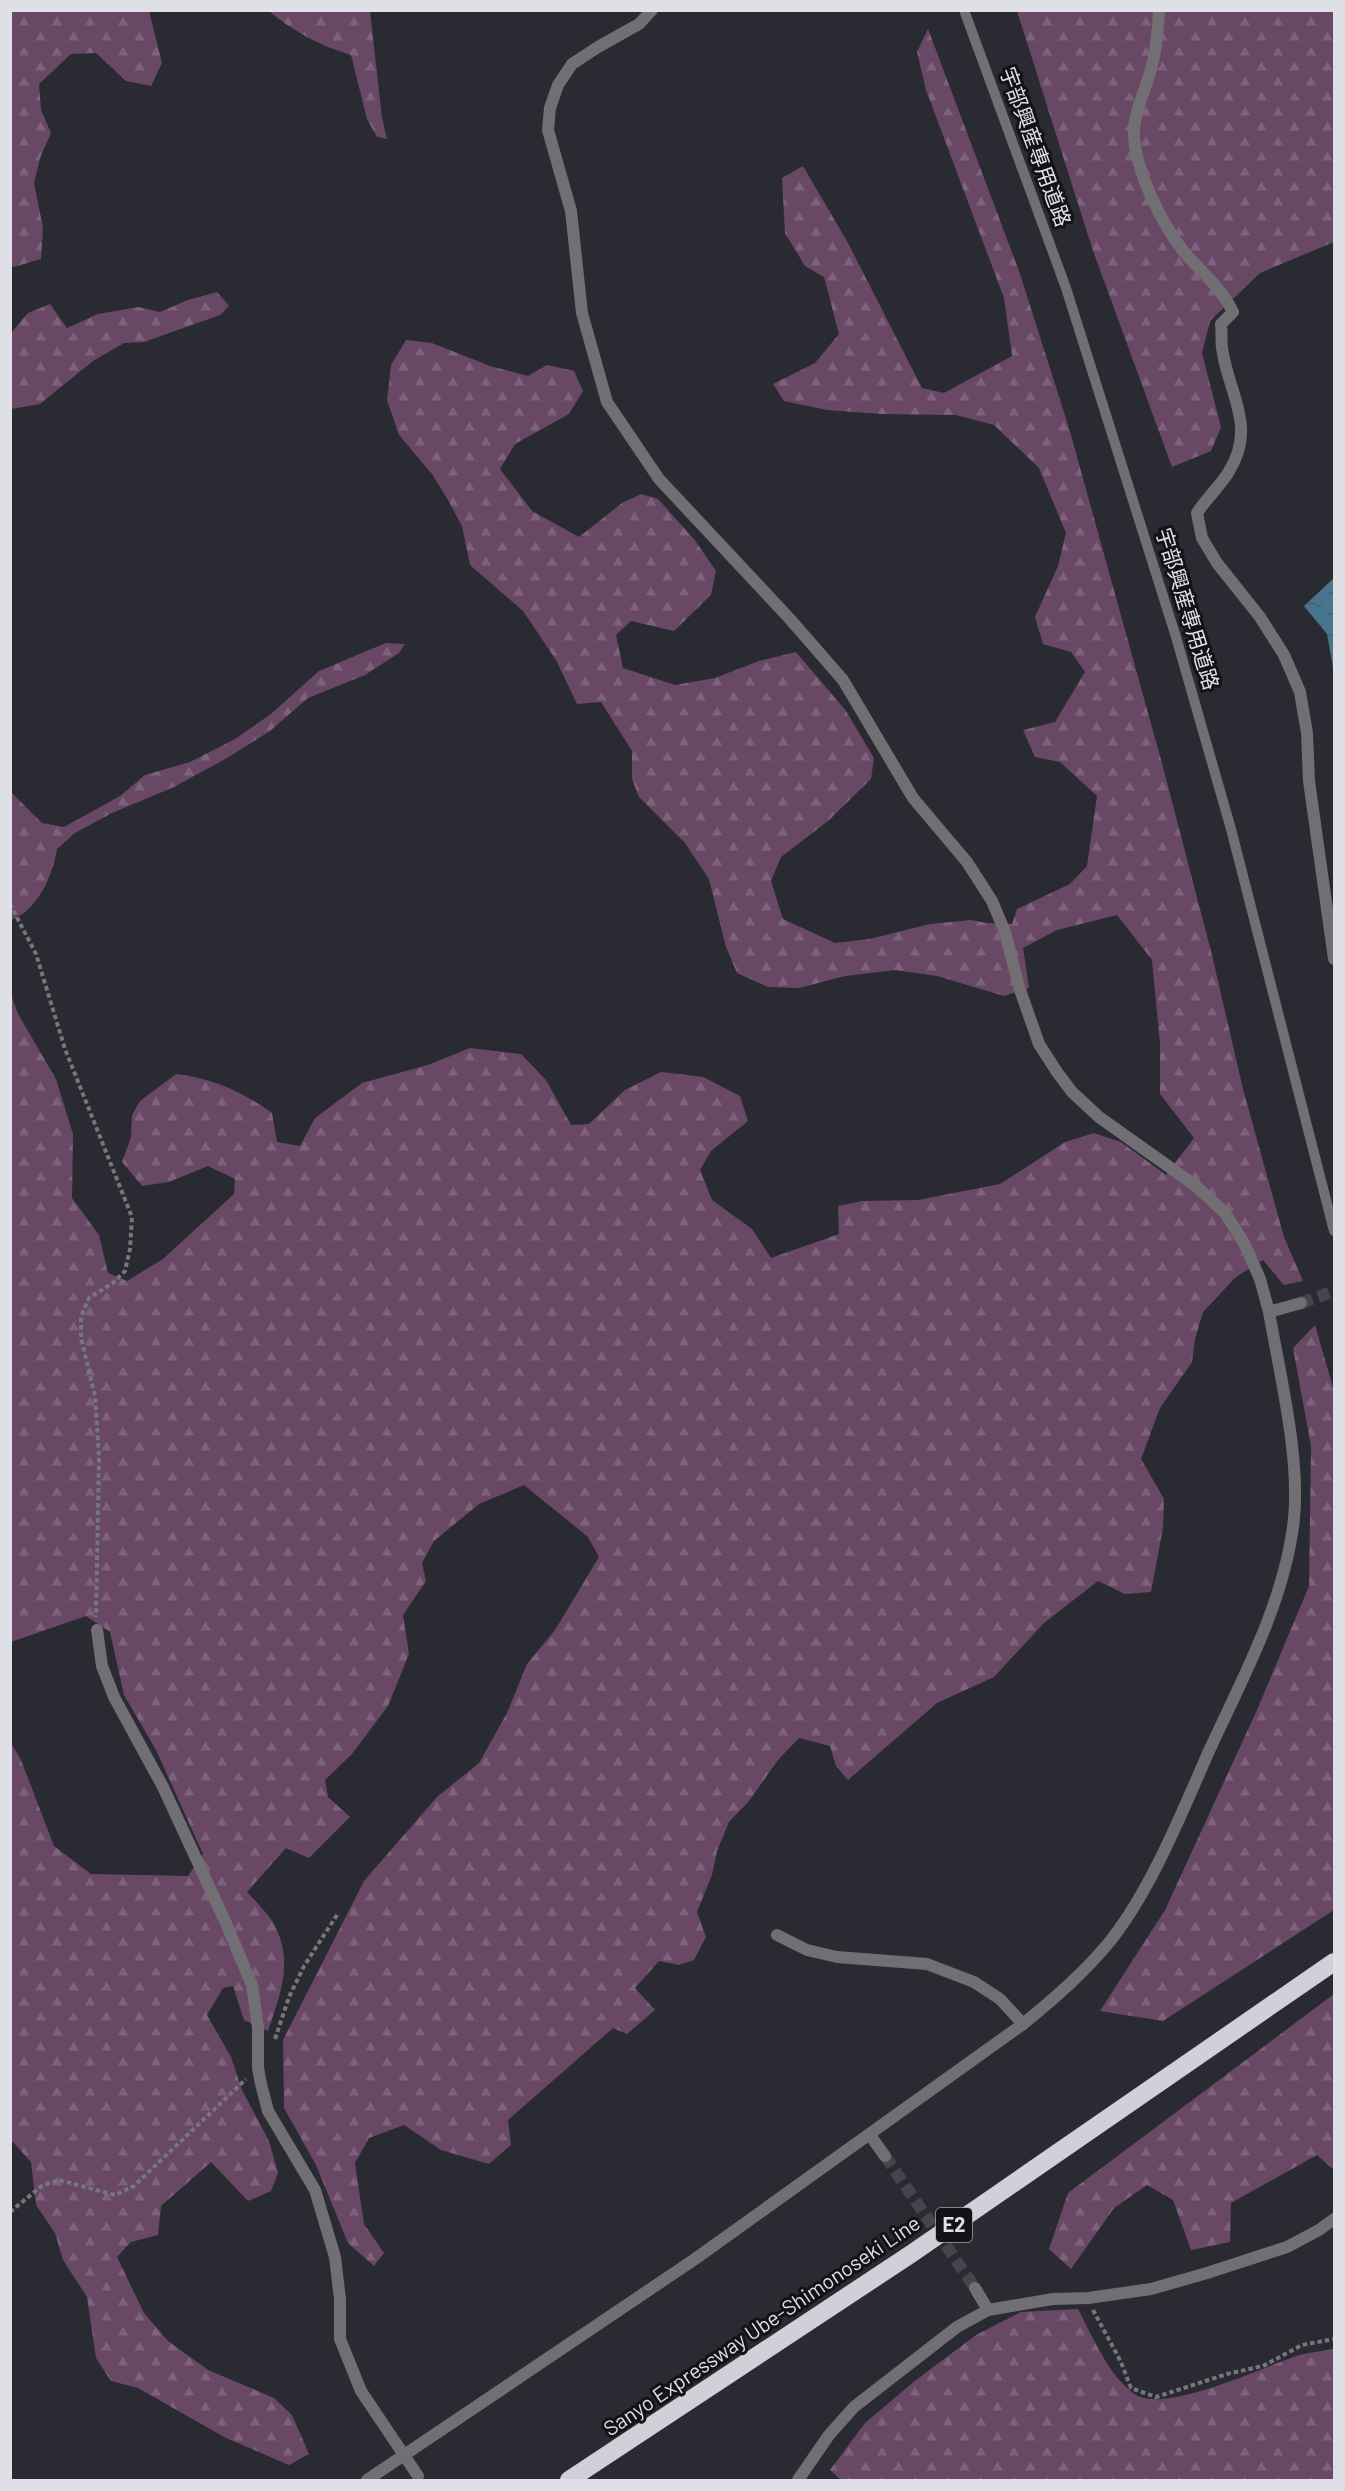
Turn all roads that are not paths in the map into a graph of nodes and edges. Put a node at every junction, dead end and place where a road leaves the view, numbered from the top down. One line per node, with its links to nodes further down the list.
1 (652, 10): 7 (street)
2 (964, 10): 5 (lane, 宇部興産専用道路)
3 (1159, 10): 4 (street)
4 (1335, 959)
5 (1335, 1231)
6 (1301, 1303): 7 (street)
7 (1269, 1312): 11 (street)
8 (97, 1630): 17 (street)
9 (777, 1935): 11 (street)
10 (1335, 1962): 20 (highway, Sanyo Expressway Ube-Shimonoseki Line / E2)
11 (1023, 2024): 12 (street)
12 (870, 2135): 13 (street); 17 (street)
13 (885, 2156)
14 (1335, 2219): 16 (street)
15 (975, 2288): 16 (street)
16 (988, 2310): 21 (street)
17 (403, 2457): 18 (street); 19 (street)
18 (418, 2476)
19 (367, 2481)
20 (569, 2481)
21 (798, 2481)

